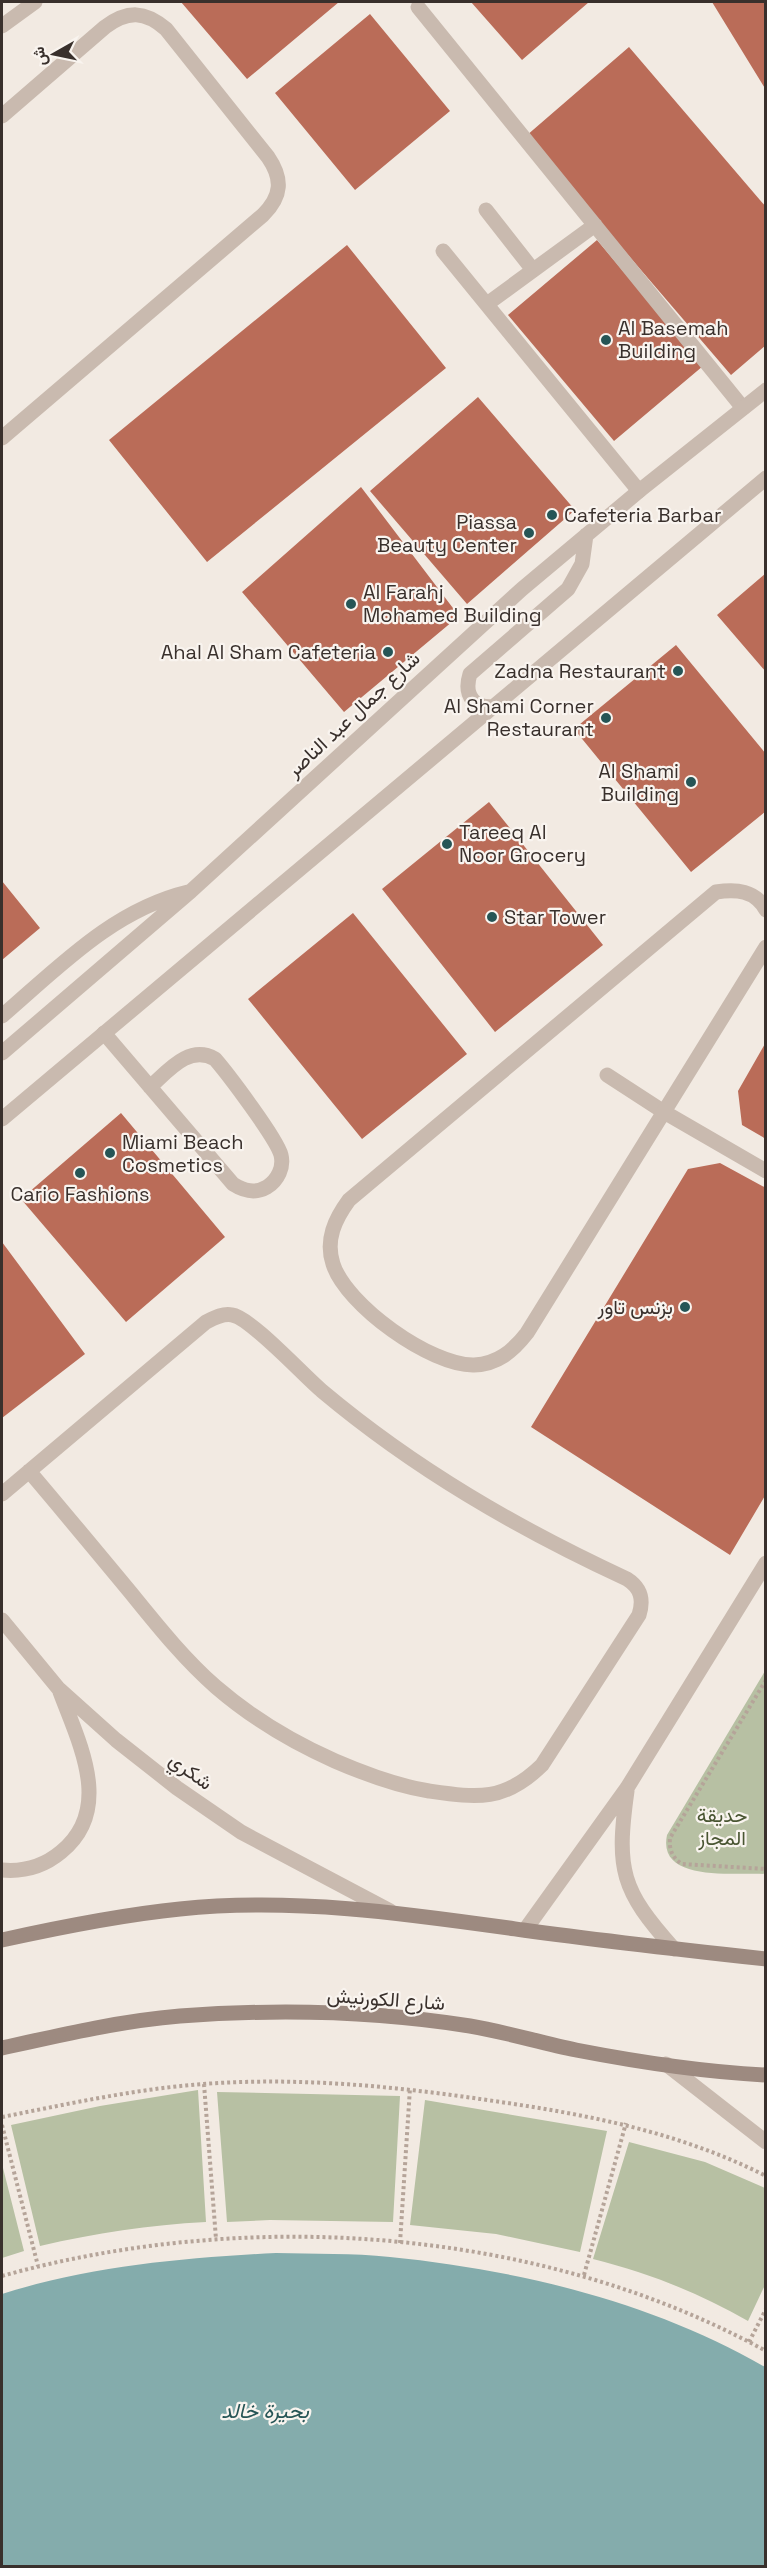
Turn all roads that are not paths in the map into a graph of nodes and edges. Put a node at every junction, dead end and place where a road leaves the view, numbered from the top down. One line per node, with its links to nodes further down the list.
1 (35, 2): 3 (street)
2 (418, 7): 6 (street)
3 (2, 26)
4 (2, 116): 12 (street)
5 (486, 210): 8 (street)
6 (595, 225): 8 (street); 11 (street)
7 (443, 251): 9 (street)
8 (533, 270): 9 (street)
9 (487, 304): 14 (street)
10 (765, 390): 11 (street, شارع جمال عبد الناصر)
11 (743, 408): 14 (street, شارع جمال عبد الناصر)
12 (2, 438)
13 (765, 478): 16 (street)
14 (639, 491): 15 (street, شارع جمال عبد الناصر)
15 (586, 535): 16 (street); 17 (street, شارع جمال عبد الناصر)
16 (497, 706): 21 (street)
17 (191, 891): 20 (street); 22 (street, شارع جمال عبد الناصر)
18 (764, 905): 25 (street)
19 (765, 948): 25 (street)
20 (2, 1016)
21 (104, 1033): 24 (street); 26 (street)
22 (2, 1053)
23 (607, 1075): 25 (street)
24 (150, 1087): 24 (street)
25 (664, 1112): 27 (street)
26 (2, 1119)
27 (765, 1171)
28 (29, 1471): 28 (street); 29 (street)
29 (2, 1494)
30 (765, 1563): 33 (street)
31 (2, 1620): 32 (street, شكري)
32 (58, 1688): 34 (street); 35 (street, شكري)
33 (627, 1788): 36 (street); 38 (street)
34 (2, 1870)
35 (390, 1911): 36 (main road); 37 (main road)
36 (525, 1930): 38 (main road)
37 (2, 1940)
38 (674, 1949): 39 (main road)
39 (765, 1959)
40 (2, 2048): 41 (main road, شارع الكورنيش)
41 (666, 2064): 42 (main road, شارع الكورنيش); 43 (street)
42 (765, 2074)
43 (765, 2142)

